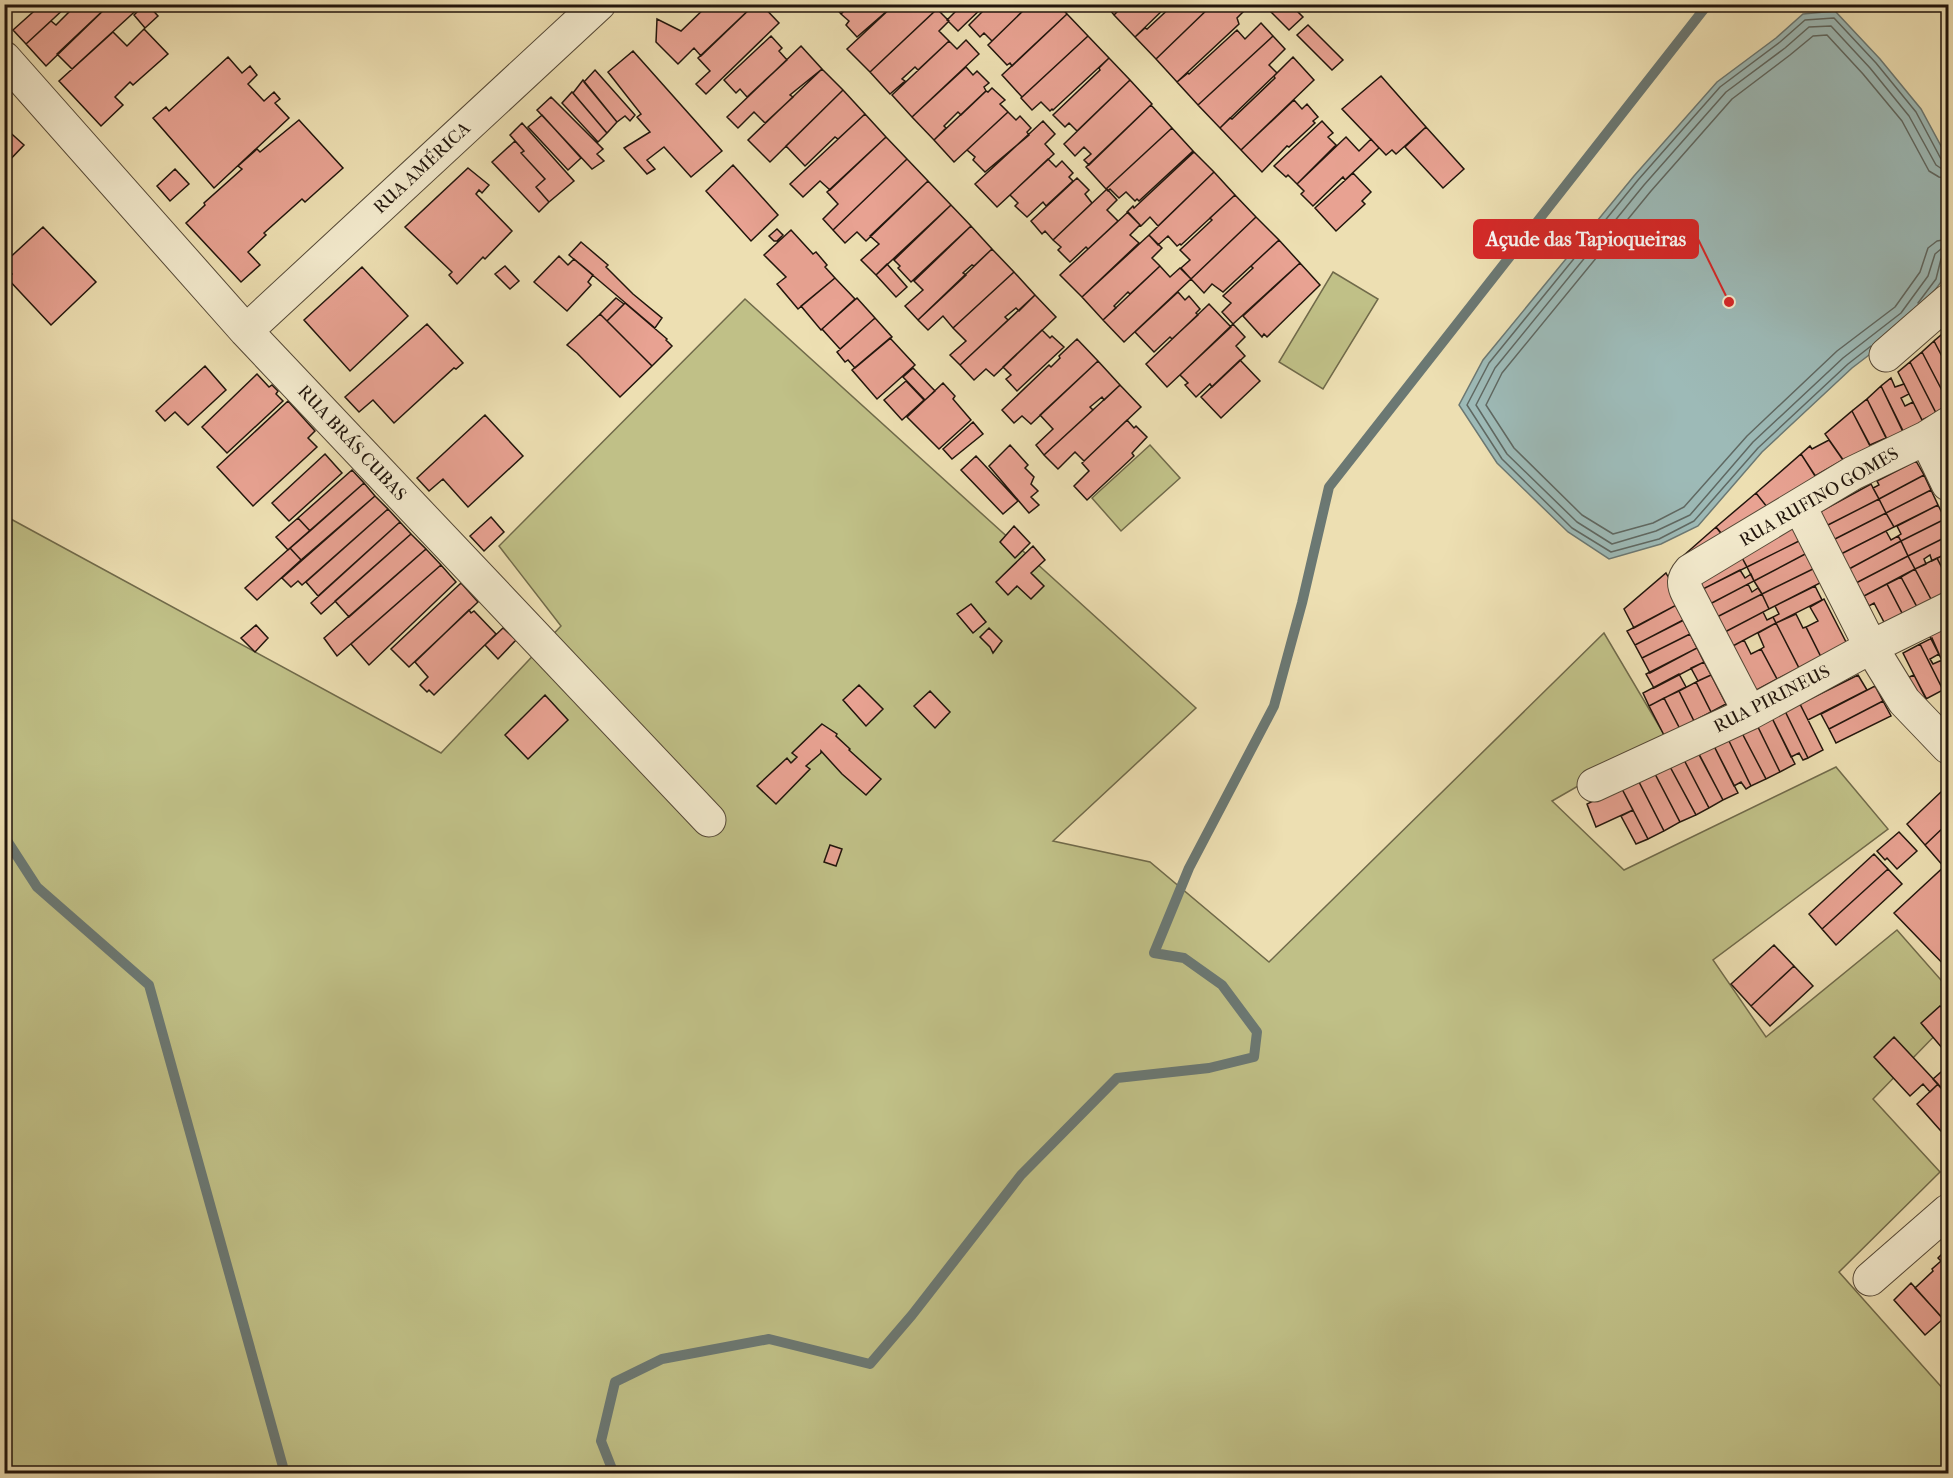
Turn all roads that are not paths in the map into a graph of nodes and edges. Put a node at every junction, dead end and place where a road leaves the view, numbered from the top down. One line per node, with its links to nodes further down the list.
1 (599, 4): 4 (street, RUA AMÉRICA)
2 (4, 58): 4 (street, RUA BRÁS CUBAS)
3 (1948, 301): 5 (street)
4 (246, 331): 14 (street, RUA BRÁS CUBAS)
5 (1886, 355)
6 (1937, 431): 7 (street); 8 (street, RUA RUFINO GOMES)
7 (1948, 484)
8 (1800, 507): 10 (street); 11 (street, RUA RUFINO GOMES)
9 (1948, 609): 10 (street, RUA PIRINEUS)
10 (1871, 647): 11 (street, RUA PIRINEUS); 12 (street)
11 (1750, 713): 13 (street, RUA PIRINEUS)
12 (1948, 747)
13 (1594, 785)
14 (709, 820)
15 (1948, 1211): 16 (street)
16 (1870, 1279)

